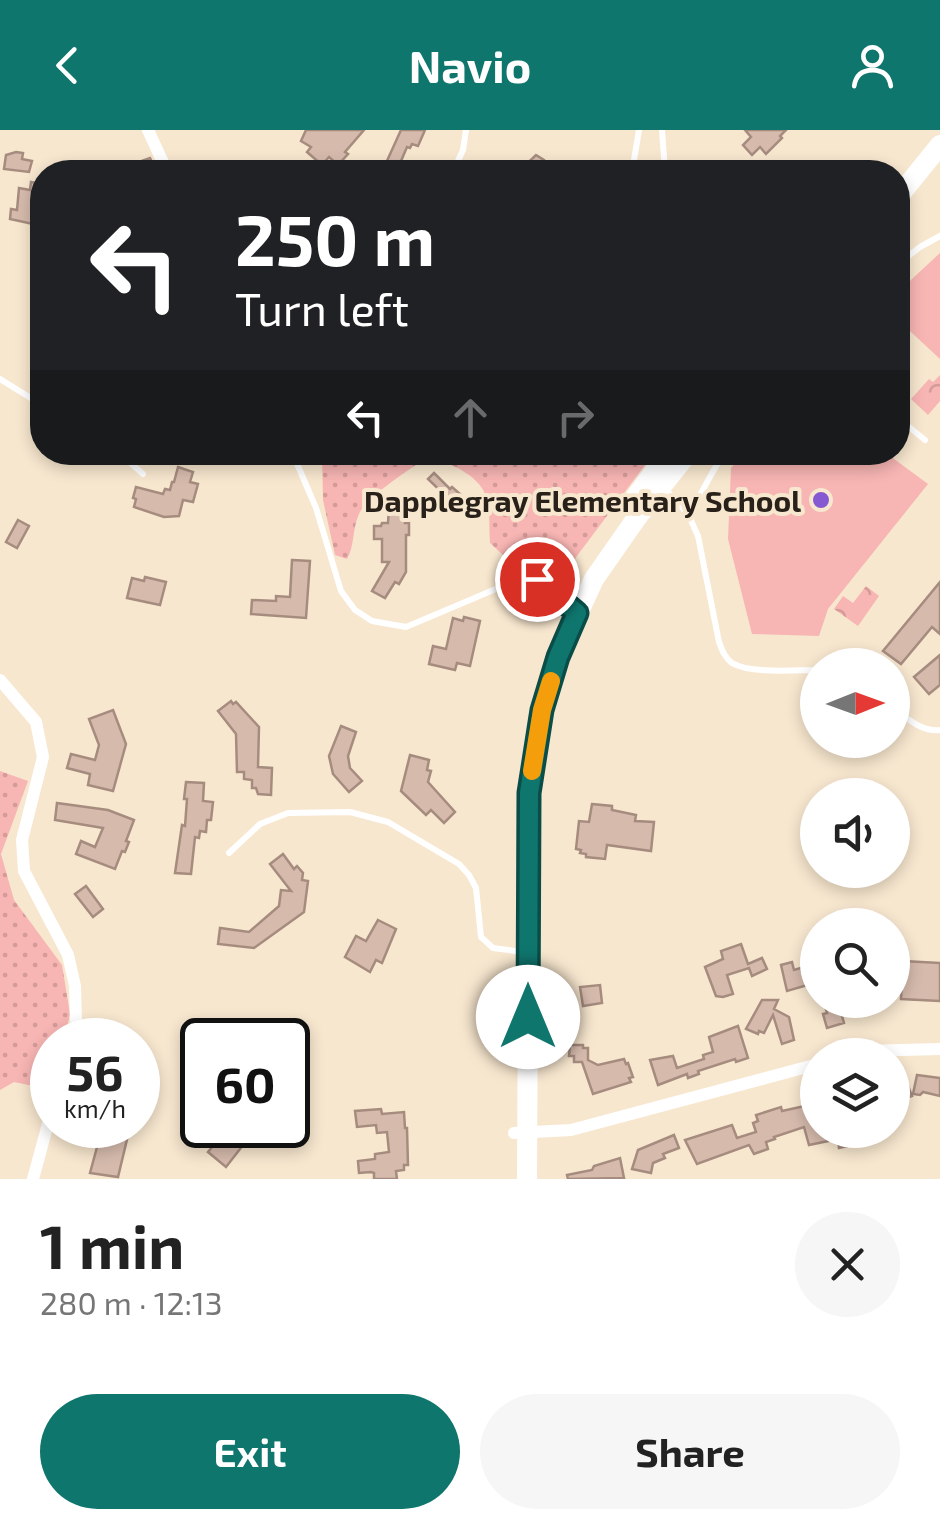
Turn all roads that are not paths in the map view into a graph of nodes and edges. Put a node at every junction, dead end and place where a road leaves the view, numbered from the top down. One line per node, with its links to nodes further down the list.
1 (148, 130): 7 (street)
2 (466, 130): 8 (lane)
3 (639, 130): 9 (lane)
4 (662, 130): 10 (lane)
5 (940, 130): 11 (main road)
6 (940, 145): 12 (main road)
7 (162, 160)
8 (458, 160)
9 (634, 160)
10 (664, 160)
11 (910, 166)
12 (910, 182)
13 (940, 236): 14 (lane)
14 (910, 254)
15 (0, 379): 16 (lane)
16 (30, 398)
17 (910, 428): 18 (lane)
18 (924, 440)
19 (132, 465): 25 (lane)
20 (298, 465): 29 (lane)
21 (659, 465): 27 (main road)
22 (669, 465): 26 (main road)
23 (679, 465): 26 (main road)
24 (715, 465): 28 (lane)
25 (142, 474)
26 (662, 486): 27 (main road); 28 (lane); 29 (main road)
27 (624, 512): 29 (main road)
28 (688, 514): 30 (lane)
29 (572, 609): 35 (main road)
30 (800, 670)
31 (0, 680): 36 (street)
32 (910, 720): 33 (lane)
33 (940, 730)
34 (229, 853): 35 (lane)
35 (523, 952): 40 (main road)
36 (76, 1018)
37 (940, 1049): 38 (street)
38 (910, 1050)
39 (800, 1069): 40 (street)
40 (521, 1133): 43 (main road); 44 (main road)
41 (42, 1148): 42 (street)
42 (34, 1179)
43 (514, 1179)
44 (527, 1179)

